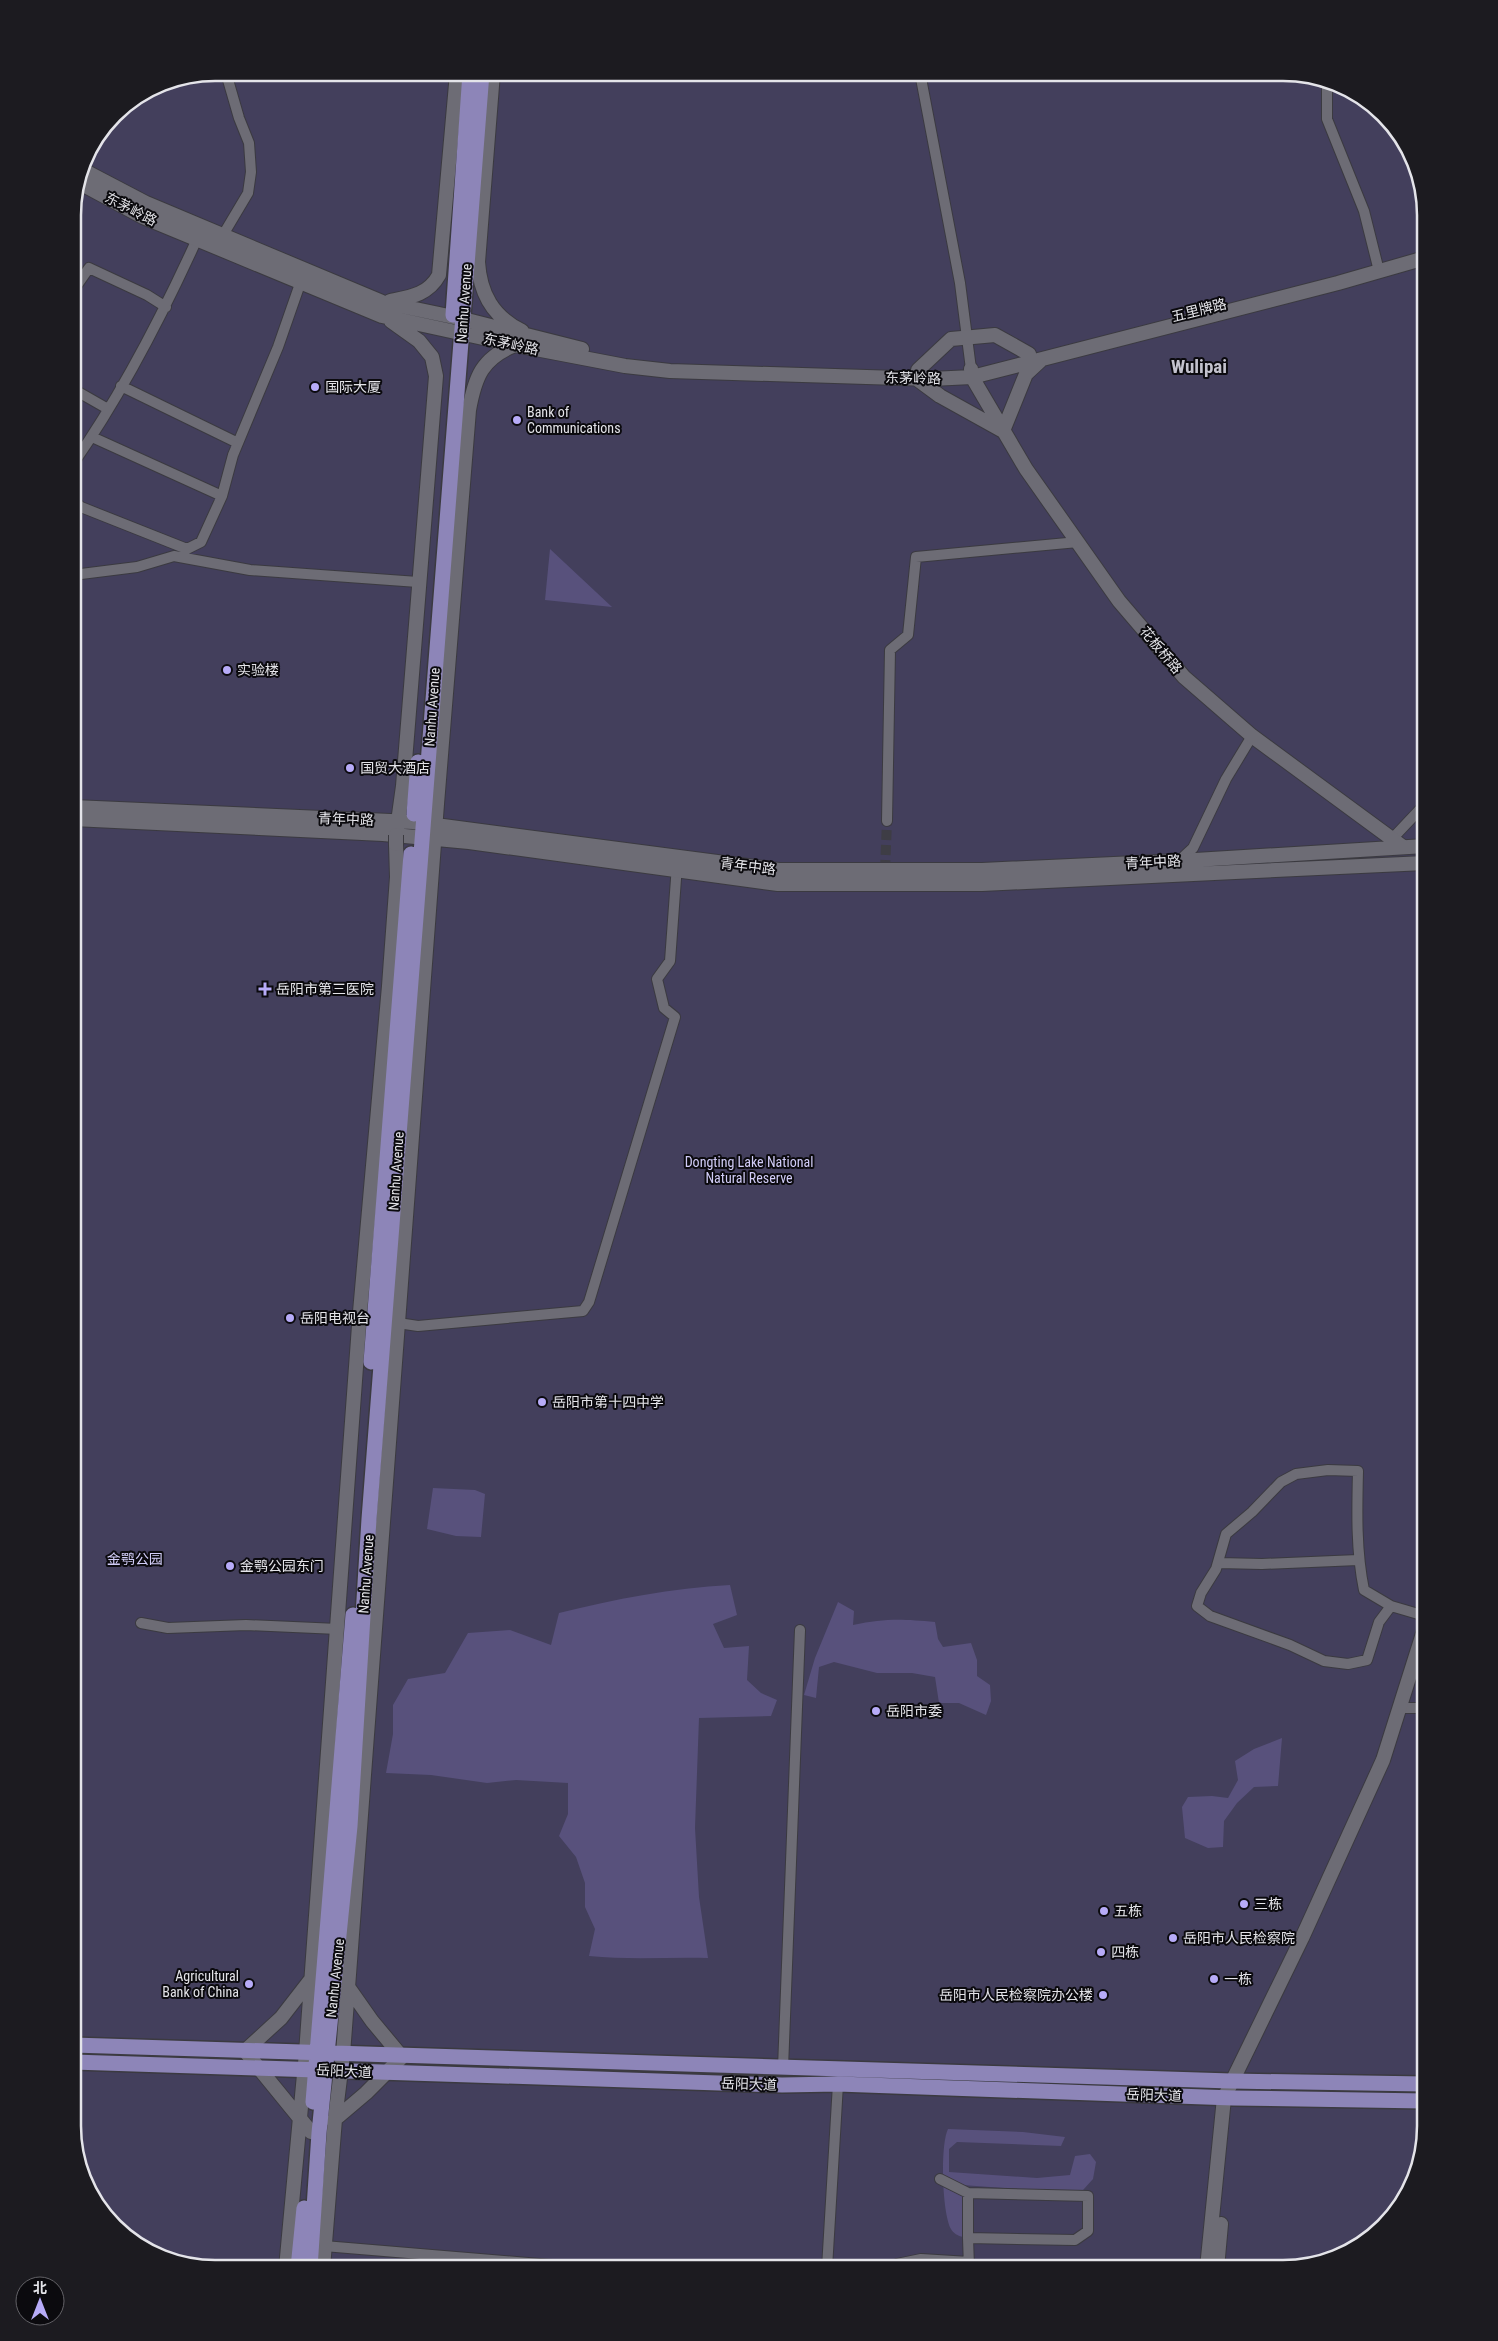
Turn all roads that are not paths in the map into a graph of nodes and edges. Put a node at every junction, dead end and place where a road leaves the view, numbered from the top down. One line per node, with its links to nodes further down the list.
1 (229, 81): 10 (street)
2 (456, 81): 18 (main road)
3 (470, 81): 19 (main road, Nanhu Avenue)
4 (481, 81): 19 (main road, Nanhu Avenue)
5 (492, 81): 20 (main road)
6 (922, 82): 21 (street)
7 (1327, 88): 14 (street)
8 (88, 172): 10 (main road, 东茅岭路)
9 (85, 186): 11 (main road, 东茅岭路)
10 (224, 236): 18 (main road, 东茅岭路)
11 (197, 239): 16 (main road, 东茅岭路); 17 (street)
12 (1417, 252): 14 (main road, 五里牌路)
13 (1417, 260): 14 (main road, 五里牌路)
14 (1378, 267): 23 (main road, 五里牌路); 24 (main road, 五里牌路)
15 (82, 278): 17 (street)
16 (302, 281): 18 (main road, 东茅岭路); 32 (street)
17 (166, 307): 27 (street)
18 (382, 309): 19 (main road, 东茅岭路); 38 (main road)
19 (457, 325): 20 (main road, 东茅岭路); 22 (main road, 东茅岭路); 44 (main road, Nanhu Avenue)
20 (534, 337): 26 (main road, 东茅岭路)
21 (968, 337): 23 (main road); 25 (street); 26 (main road)
22 (515, 345): 26 (main road, 东茅岭路); 44 (main road)
23 (1029, 354): 25 (main road, 五里牌路)
24 (1042, 359): 25 (main road, 五里牌路); 30 (main road)
25 (972, 373): 26 (main road, 东茅岭路); 30 (main road, 花板桥路)
26 (918, 375): 30 (main road)
27 (121, 386): 29 (street); 32 (street)
28 (82, 394): 29 (street)
29 (108, 409): 31 (street)
30 (1002, 431): 36 (main road, 花板桥路)
31 (92, 437): 33 (street); 34 (street)
32 (238, 443): 34 (street)
33 (82, 446)
34 (222, 496): 35 (street)
35 (82, 507)
36 (1078, 542): 39 (main road, 花板桥路); 43 (street)
37 (82, 574): 38 (street)
38 (418, 582): 44 (main road)
39 (1252, 736): 45 (main road, 花板桥路); 48 (street)
40 (82, 808): 44 (main road, 青年中路)
41 (1417, 816): 45 (street)
42 (82, 820): 44 (main road, 青年中路)
43 (887, 821)
44 (414, 831): 49 (main road, 青年中路); 51 (main road); 57 (main road); 62 (main road, Nanhu Avenue)
45 (1397, 842): 46 (main road, 青年中路); 47 (main road, 花板桥路); 48 (main road, 青年中路)
46 (1417, 845)
47 (1417, 858)
48 (1179, 861): 49 (main road, 青年中路)
49 (677, 864): 50 (main road, 青年中路); 51 (street)
50 (1417, 864)
51 (398, 1323): 64 (main road)
52 (1358, 1560): 53 (street); 53 (street); 54 (street)
53 (1219, 1563): 54 (street)
54 (1391, 1606): 55 (street)
55 (1417, 1613)
56 (141, 1623): 57 (street)
57 (338, 1629): 63 (main road)
58 (800, 1630): 72 (street)
59 (1417, 1655): 60 (main road)
60 (1400, 1708): 61 (street); 76 (main road)
61 (1417, 1708)
62 (330, 1964): 63 (main road); 64 (main road); 67 (main road, Nanhu Avenue)
63 (311, 1979): 66 (main road); 67 (main road)
64 (348, 1987): 68 (main road); 69 (main road)
65 (81, 2045): 66 (main road, 岳阳大道)
66 (245, 2051): 67 (main road, 岳阳大道); 71 (main road)
67 (317, 2053): 68 (main road, 岳阳大道); 73 (main road, Nanhu Avenue)
68 (343, 2054): 69 (main road, 岳阳大道); 74 (main road)
69 (402, 2057): 72 (main road, 岳阳大道); 75 (main road)
70 (81, 2062): 71 (main road, 岳阳大道)
71 (259, 2068): 73 (main road, 岳阳大道); 81 (main road)
72 (783, 2068): 76 (main road, 岳阳大道)
73 (315, 2070): 74 (main road, 岳阳大道); 81 (main road); 83 (main road, Nanhu Avenue)
74 (342, 2071): 75 (main road, 岳阳大道); 82 (main road)
75 (386, 2073): 77 (main road, 岳阳大道); 82 (main road)
76 (1230, 2081): 78 (main road, 岳阳大道); 79 (main road)
77 (838, 2084): 79 (main road, 岳阳大道); 93 (street)
78 (1417, 2084)
79 (1228, 2098): 80 (main road, 岳阳大道); 95 (main road); 96 (main road)
80 (1417, 2101)
81 (300, 2119): 83 (main road); 88 (main road)
82 (335, 2119): 83 (main road); 87 (main road)
83 (315, 2133): 89 (main road, Nanhu Avenue); 90 (main road, Nanhu Avenue)
84 (940, 2179): 85 (street)
85 (968, 2193): 86 (street); 86 (street)
86 (968, 2238): 94 (street)
87 (324, 2246): 91 (main road); 92 (street)
88 (287, 2259)
89 (299, 2259)
90 (310, 2259)
91 (323, 2259)
92 (482, 2259)
93 (828, 2260)
94 (969, 2260)
95 (1209, 2260)
96 (1218, 2260)

